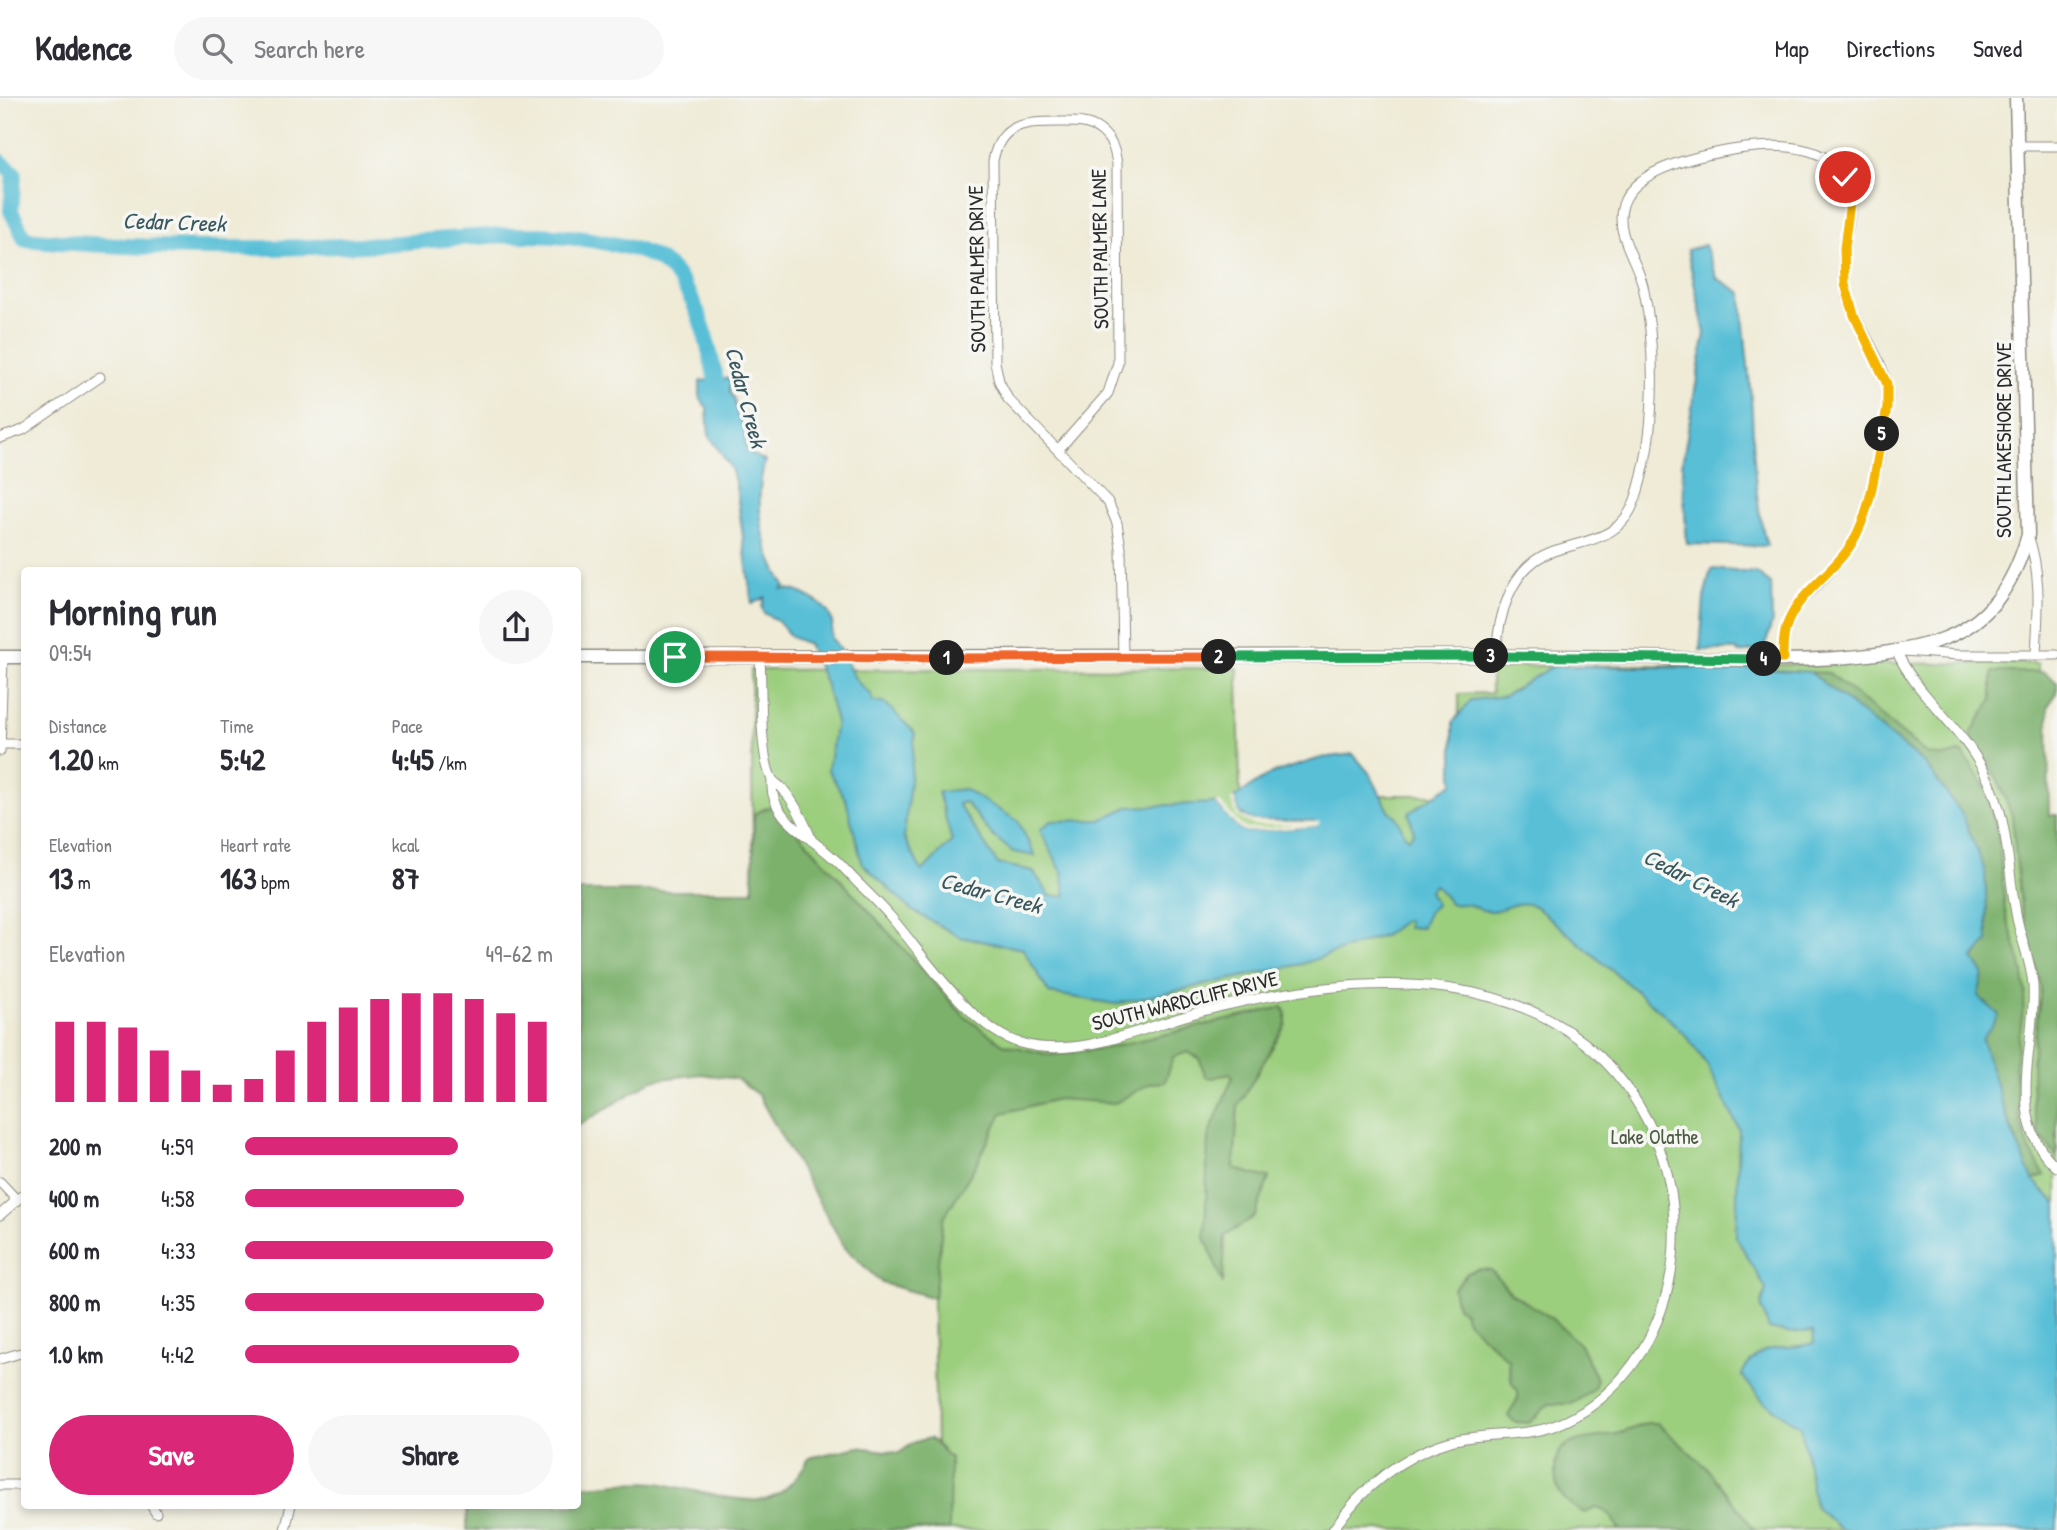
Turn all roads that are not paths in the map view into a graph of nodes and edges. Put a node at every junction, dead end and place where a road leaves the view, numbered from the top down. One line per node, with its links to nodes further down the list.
1 (2016, 98): 2 (street, SOUTH LAKESHORE DRIVE)
2 (2018, 146): 3 (street); 8 (street, SOUTH LAKESHORE DRIVE)
3 (2057, 146)
4 (993, 171): 7 (street, SOUTH PALMER DRIVE); 7 (street, SOUTH PALMER LANE)
5 (100, 377): 6 (street)
6 (0, 438)
7 (1058, 450): 17 (street, SOUTH PALMER DRIVE)
8 (2028, 535): 9 (street, SOUTH LAKESHORE DRIVE); 10 (street)
9 (1896, 650): 10 (street); 18 (street, SOUTH LAKESHORE DRIVE); 22 (street)
10 (2036, 655): 11 (street)
11 (2057, 655)
12 (1496, 656): 17 (street, SOUTH LAKESHORE DRIVE); 18 (street, SOUTH LAKESHORE DRIVE); 18 (street)
13 (2, 657): 14 (street); 19 (street)
14 (21, 657)
15 (581, 657): 16 (street, SOUTH LAKESHORE DRIVE)
16 (760, 657): 17 (street, SOUTH LAKESHORE DRIVE); 32 (street, SOUTH WARDCLIFF DRIVE)
17 (1123, 657)
18 (1783, 659)
19 (1, 744): 20 (street); 21 (street)
20 (21, 744)
21 (0, 751)
22 (2057, 1167)
23 (0, 1182): 24 (street)
24 (21, 1197): 25 (street)
25 (0, 1215)
26 (21, 1353): 27 (street)
27 (0, 1359)
28 (0, 1485): 29 (street)
29 (21, 1485)
30 (290, 1509): 31 (street)
31 (285, 1530)
32 (1333, 1530)

